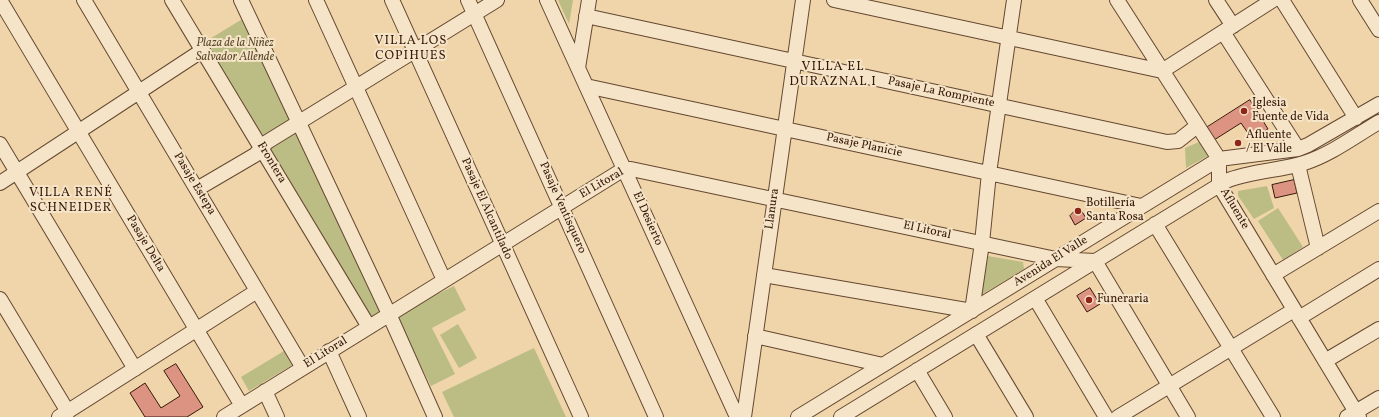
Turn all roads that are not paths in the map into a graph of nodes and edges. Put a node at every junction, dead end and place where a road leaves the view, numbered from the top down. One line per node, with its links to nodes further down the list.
1 (0, 0): 39 (street, Pasaje Delta)
2 (84, 0): 31 (street, Pasaje Estepa)
3 (172, 0): 24 (street, Frontera)
4 (241, 0): 35 (street)
5 (316, 0): 30 (street)
6 (392, 0): 25 (street, Pasaje El Alcantilado)
7 (468, 0): 19 (street, Pasaje Ventisquero)
8 (497, 0): 19 (street)
9 (547, 0): 27 (street, El Desierto)
10 (588, 0): 20 (street)
11 (803, 0): 26 (street, Llanura)
12 (834, 0): 23 (street)
13 (1014, 0): 23 (street)
14 (1117, 0): 28 (street)
15 (1216, 0): 21 (street)
16 (1273, 0): 21 (street)
17 (1282, 0): 34 (street)
18 (1360, 0): 22 (street)
19 (474, 14): 25 (street); 53 (street, Pasaje Ventisquero)
20 (586, 16): 26 (street, Pasaje La Rompiente); 27 (street)
21 (1228, 29): 28 (street); 42 (street)
22 (1379, 30)
23 (1009, 38): 28 (street); 33 (street)
24 (203, 50): 31 (street); 41 (street, Frontera)
25 (416, 50): 30 (street); 57 (street, Pasaje El Alcantilado)
26 (794, 61): 33 (street, Pasaje La Rompiente); 38 (street, Llanura)
27 (578, 68): 29 (street, El Desierto)
28 (1162, 71): 36 (street)
29 (586, 86): 38 (street, Pasaje Planicie); 45 (street, El Desierto)
30 (356, 87): 35 (street); 64 (street)
31 (139, 92): 39 (street); 50 (street, Pasaje Estepa)
32 (1379, 104): 34 (street, Avenida El Valle)
33 (999, 106): 36 (street, Pasaje La Rompiente); 47 (street)
34 (1356, 118): 42 (street, Avenida El Valle)
35 (299, 123): 41 (street); 69 (street)
36 (1197, 126): 43 (street)
37 (1377, 128): 44 (street, Avenida El Valle)
38 (785, 129): 47 (street, Pasaje Planicie); 51 (street, Llanura)
39 (78, 132): 46 (street); 73 (street, Pasaje Delta)
40 (0, 144): 46 (street)
41 (261, 148): 50 (street); 71 (street, Frontera)
42 (1298, 149): 43 (street, Avenida El Valle)
43 (1219, 159): 49 (street, Afluente); 52 (street, Avenida El Valle)
44 (1298, 165): 49 (street, Avenida El Valle); 58 (street)
45 (624, 169): 51 (street, El Litoral); 53 (street, El Litoral); 96 (street, El Desierto)
46 (17, 172): 48 (street); 81 (street)
47 (989, 174): 52 (street, Pasaje Planicie); 56 (street)
48 (0, 183)
49 (1219, 185): 55 (street, Avenida El Valle); 63 (street, Afluente)
50 (197, 189): 65 (street, Pasaje Estepa)
51 (775, 198): 56 (street, El Litoral); 62 (street, Llanura)
52 (1141, 206): 59 (street, Avenida El Valle)
53 (561, 207): 57 (street, El Litoral); 95 (street, Pasaje Ventisquero)
54 (1379, 211): 58 (street)
55 (1156, 224): 60 (street, Avenida El Valle); 76 (street)
56 (982, 243): 59 (street, El Litoral); 68 (street)
57 (502, 244): 64 (street, El Litoral); 94 (street, Pasaje El Alcantilado)
58 (1318, 248): 63 (street)
59 (1056, 259): 60 (street, El Litoral); 68 (street, Avenida El Valle)
60 (1095, 261): 67 (street, Avenida El Valle); 83 (street)
61 (1379, 269): 70 (street)
62 (764, 275): 68 (street); 75 (street, Llanura)
63 (1273, 275): 70 (street, Afluente)
64 (444, 280): 69 (street, El Litoral)
65 (257, 291): 73 (street); 80 (street, Pasaje Estepa)
66 (0, 298): 88 (street)
67 (1035, 298): 74 (street, Avenida El Valle); 102 (street)
68 (972, 311): 74 (street); 79 (street, Avenida El Valle)
69 (389, 314): 71 (street, El Litoral); 93 (street)
70 (1297, 314): 76 (street); 78 (street, Afluente)
71 (369, 327): 77 (street, El Litoral)
72 (1379, 329): 78 (street)
73 (196, 330): 81 (street); 86 (street, Pasaje Delta)
74 (980, 331): 82 (street, Avenida El Valle); 101 (street)
75 (755, 336): 79 (street); 97 (street, Llanura)
76 (1231, 348): 83 (street); 105 (street)
77 (329, 352): 80 (street, El Litoral); 92 (street)
78 (1325, 361): 89 (street, Afluente)
79 (883, 365): 98 (street, Avenida El Valle)
80 (303, 368): 84 (street, El Litoral)
81 (135, 369): 88 (street)
82 (917, 370): 87 (street, Avenida El Valle); 100 (street)
83 (1169, 386): 103 (street); 104 (street)
84 (265, 391): 86 (street, El Litoral); 91 (street)
85 (1379, 398): 89 (street)
86 (242, 406): 90 (street, El Litoral)
87 (862, 412): 99 (street, Avenida El Valle)
88 (63, 414)
89 (1354, 415)
90 (224, 417)
91 (277, 417)
92 (359, 417)
93 (435, 417)
94 (581, 417)
95 (656, 417)
96 (737, 417)
97 (744, 417)
98 (798, 417)
99 (841, 417)
100 (946, 417)
101 (1026, 417)
102 (1106, 417)
103 (1118, 417)
104 (1188, 417)
105 (1273, 417)

